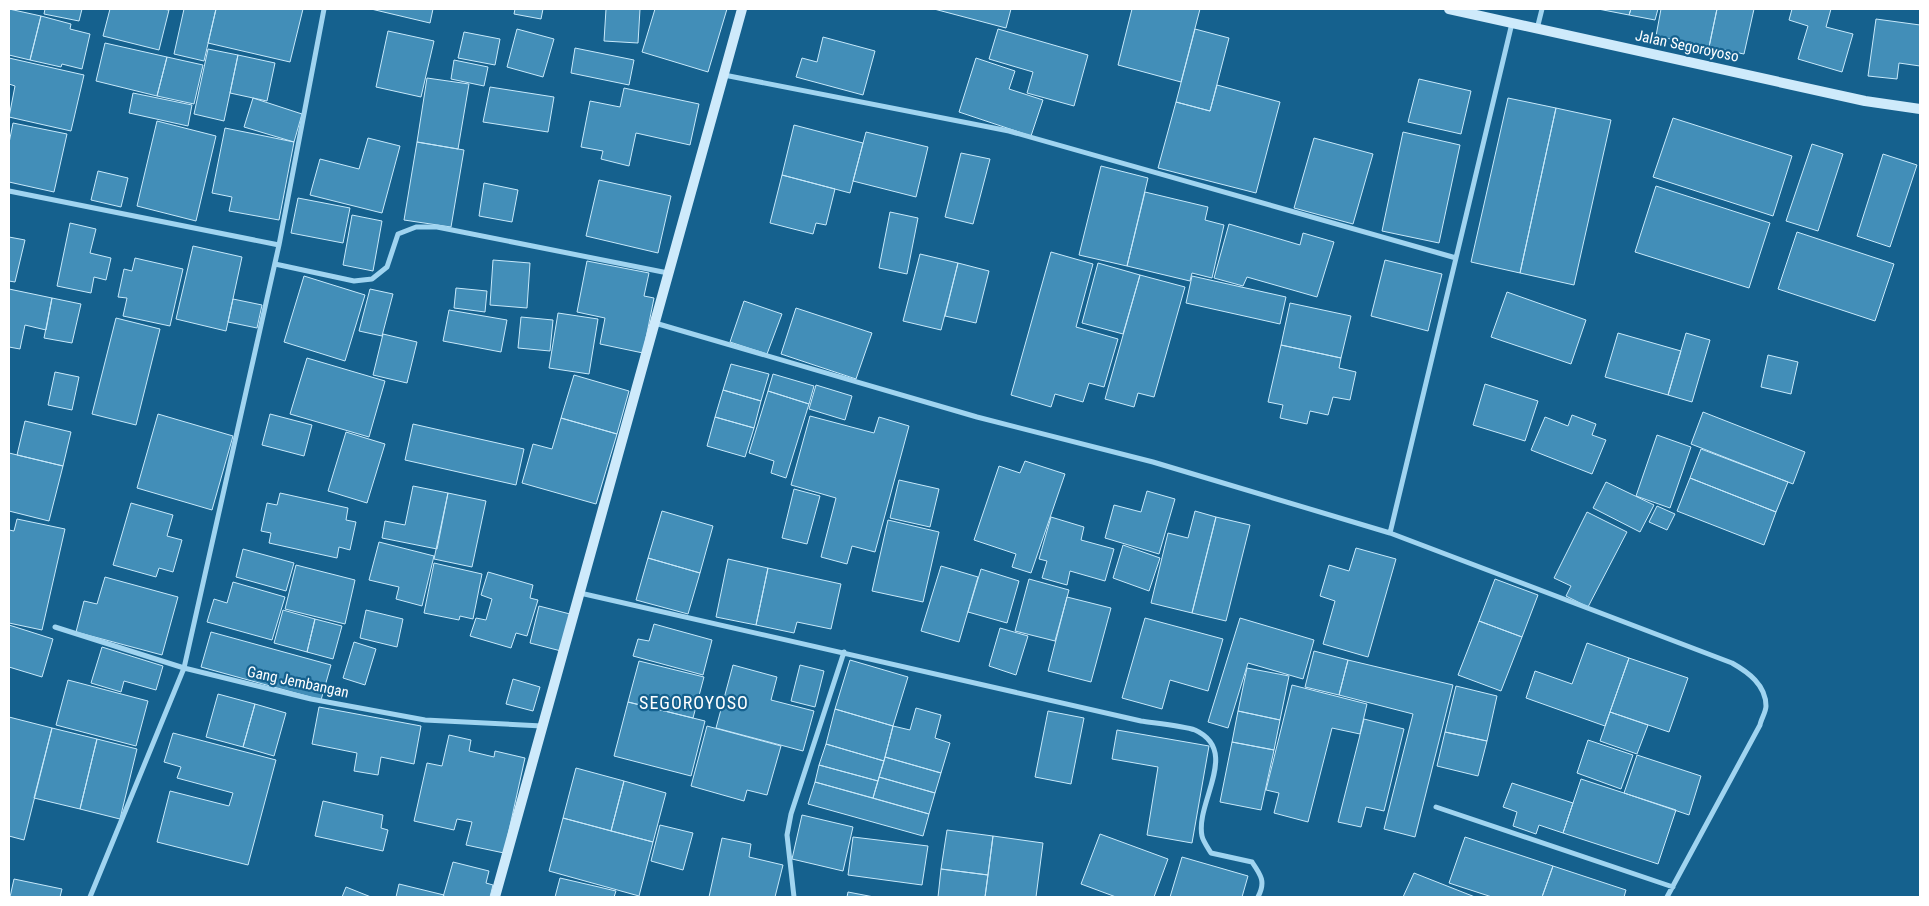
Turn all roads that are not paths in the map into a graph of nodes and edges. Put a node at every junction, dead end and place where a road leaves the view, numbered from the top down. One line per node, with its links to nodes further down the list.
1 (324, 9): 10 (street)
2 (742, 9): 7 (main road)
3 (1449, 9): 5 (main road, Jalan Segoroyoso)
4 (1542, 9): 6 (street)
5 (1512, 23): 6 (main road, Jalan Segoroyoso); 11 (street)
6 (1537, 29): 8 (main road, Jalan Segoroyoso)
7 (723, 74): 11 (street); 13 (main road)
8 (1920, 109)
9 (9, 191): 10 (street)
10 (279, 245): 12 (street)
11 (1456, 258): 15 (street)
12 (275, 264): 13 (street); 19 (street)
13 (668, 273): 14 (main road)
14 (654, 322): 15 (street); 16 (main road)
15 (1390, 533): 22 (street)
16 (580, 593): 18 (street); 20 (main road)
17 (55, 627): 19 (street, Gang Jembangan)
18 (844, 652): 25 (street); 26 (street)
19 (184, 668): 20 (street, Gang Jembangan); 23 (street)
20 (543, 726): 24 (main road)
21 (1436, 807): 22 (street)
22 (1673, 887): 27 (street)
23 (90, 897)
24 (495, 897)
25 (794, 897)
26 (1258, 897)
27 (1667, 897)

